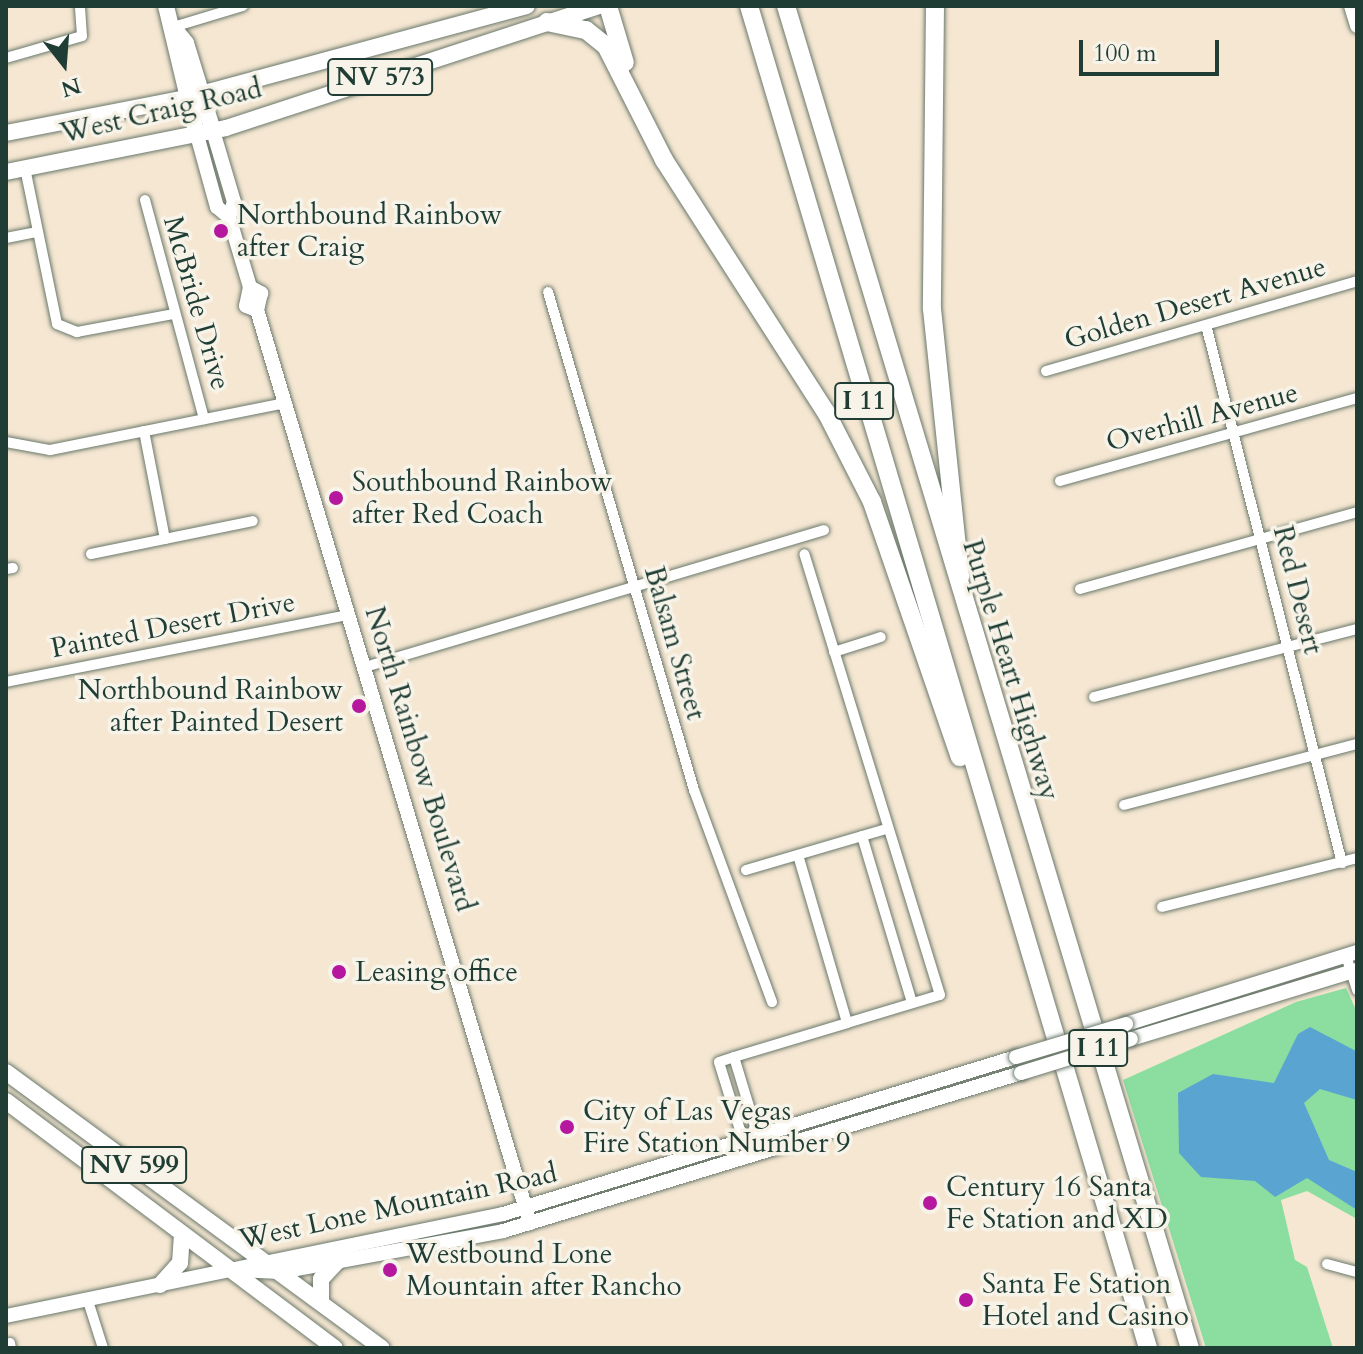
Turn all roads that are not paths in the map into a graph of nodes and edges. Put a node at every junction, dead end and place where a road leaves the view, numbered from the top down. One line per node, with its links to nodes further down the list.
1 (80, 6): 15 (street)
2 (166, 6): 14 (main road, North Rainbow Boulevard)
3 (243, 6): 14 (street)
4 (527, 6): 17 (main road, West Craig Road / NV 573)
5 (599, 6): 12 (main road, West Craig Road / NV 573)
6 (608, 6): 18 (highway)
7 (749, 6): 58 (highway, I 11)
8 (786, 6): 47 (highway, Purple Heart Highway / I 11)
9 (926, 6): 16 (highway)
10 (935, 6): 16 (highway)
11 (1351, 6): 13 (main road)
12 (547, 22): 18 (highway); 20 (main road, West Craig Road / NV 573)
13 (1357, 26)
14 (173, 27): 17 (main road, North Rainbow Boulevard)
15 (6, 58)
16 (937, 66): 47 (highway)
17 (194, 96): 19 (main road, West Craig Road / NV 573); 20 (main road, North Rainbow Boulevard)
18 (638, 108): 58 (highway)
19 (6, 133)
20 (205, 133): 21 (main road, West Craig Road / NV 573); 32 (main road, North Rainbow Boulevard)
21 (25, 168): 22 (main road, West Craig Road / NV 573); 24 (street)
22 (6, 172)
23 (145, 200): 28 (street, McBride Drive)
24 (37, 232): 25 (street); 28 (street)
25 (6, 238)
26 (1357, 281): 29 (street, Golden Desert Avenue)
27 (548, 292): 45 (street, Balsam Street)
28 (173, 314): 33 (street, McBride Drive)
29 (1207, 329): 30 (street, Golden Desert Avenue); 35 (street, Red Desert)
30 (1046, 371)
31 (1357, 398): 35 (street, Overhill Avenue)
32 (285, 403): 33 (street); 48 (main road, North Rainbow Boulevard)
33 (204, 419): 34 (street)
34 (144, 431): 36 (street); 41 (street)
35 (1233, 434): 37 (street, Overhill Avenue); 42 (street, Red Desert)
36 (6, 442)
37 (1060, 481)
38 (1357, 512): 42 (street)
39 (253, 521): 41 (street)
40 (824, 530): 45 (street)
41 (165, 539): 43 (street)
42 (1261, 543): 46 (street); 51 (street, Red Desert)
43 (91, 554)
44 (804, 554): 52 (street)
45 (634, 585): 53 (street); 70 (street, Balsam Street)
46 (1080, 589)
47 (959, 595): 97 (highway, Purple Heart Highway / I 11)
48 (349, 615): 53 (main road, North Rainbow Boulevard); 54 (street, Painted Desert Drive)
49 (1357, 629): 51 (street)
50 (881, 637): 52 (street)
51 (1287, 648): 55 (street); 57 (street, Red Desert)
52 (834, 652): 60 (street)
53 (365, 667): 81 (main road, North Rainbow Boulevard)
54 (6, 682)
55 (1094, 697)
56 (1357, 744): 57 (street)
57 (1315, 757): 59 (street); 64 (street, Red Desert)
58 (980, 795): 96 (highway, I 11)
59 (1124, 805)
60 (886, 829): 61 (street); 71 (street)
61 (862, 836): 62 (street); 71 (street)
62 (798, 855): 65 (street); 72 (street)
63 (1357, 858): 64 (street)
64 (1342, 863): 66 (street)
65 (746, 870)
66 (1162, 907)
67 (1351, 954): 68 (street); 76 (main road, West Lone Mountain Road, bridge)
68 (1354, 971): 69 (street); 78 (main road, West Lone Mountain Road, bridge)
69 (1357, 990)
70 (772, 1002)
71 (912, 1003): 72 (street)
72 (847, 1023): 73 (street)
73 (734, 1057): 76 (street); 76 (street)
74 (6, 1072): 83 (main road, NV 599)
75 (6, 1101): 82 (main road, NV 599)
76 (750, 1140): 77 (main road, West Lone Mountain Road); 78 (main road)
77 (719, 1149): 79 (main road); 80 (main road, West Lone Mountain Road)
78 (754, 1155): 79 (main road, West Lone Mountain Road)
79 (723, 1164): 80 (main road, West Lone Mountain Road)
80 (672, 1172): 81 (main road, West Lone Mountain Road)
81 (528, 1216): 83 (main road, West Lone Mountain Road); 84 (main road, West Lone Mountain Road)
82 (182, 1235): 86 (main road, NV 599); 89 (main road)
83 (261, 1258): 86 (main road, West Lone Mountain Road); 87 (main road, NV 599)
84 (338, 1261): 87 (main road, West Lone Mountain Road); 91 (main road)
85 (1327, 1264): 88 (street)
86 (230, 1270): 87 (main road, West Lone Mountain Road); 89 (main road, West Lone Mountain Road); 94 (main road, NV 599)
87 (280, 1272): 91 (main road, NV 599)
88 (1357, 1273)
89 (160, 1285): 90 (main road, West Lone Mountain Road)
90 (88, 1301): 92 (main road, West Lone Mountain Road); 93 (street)
91 (321, 1302): 95 (main road, NV 599)
92 (6, 1316)
93 (103, 1348)
94 (335, 1348)
95 (382, 1348)
96 (1148, 1348)
97 (1190, 1348)

